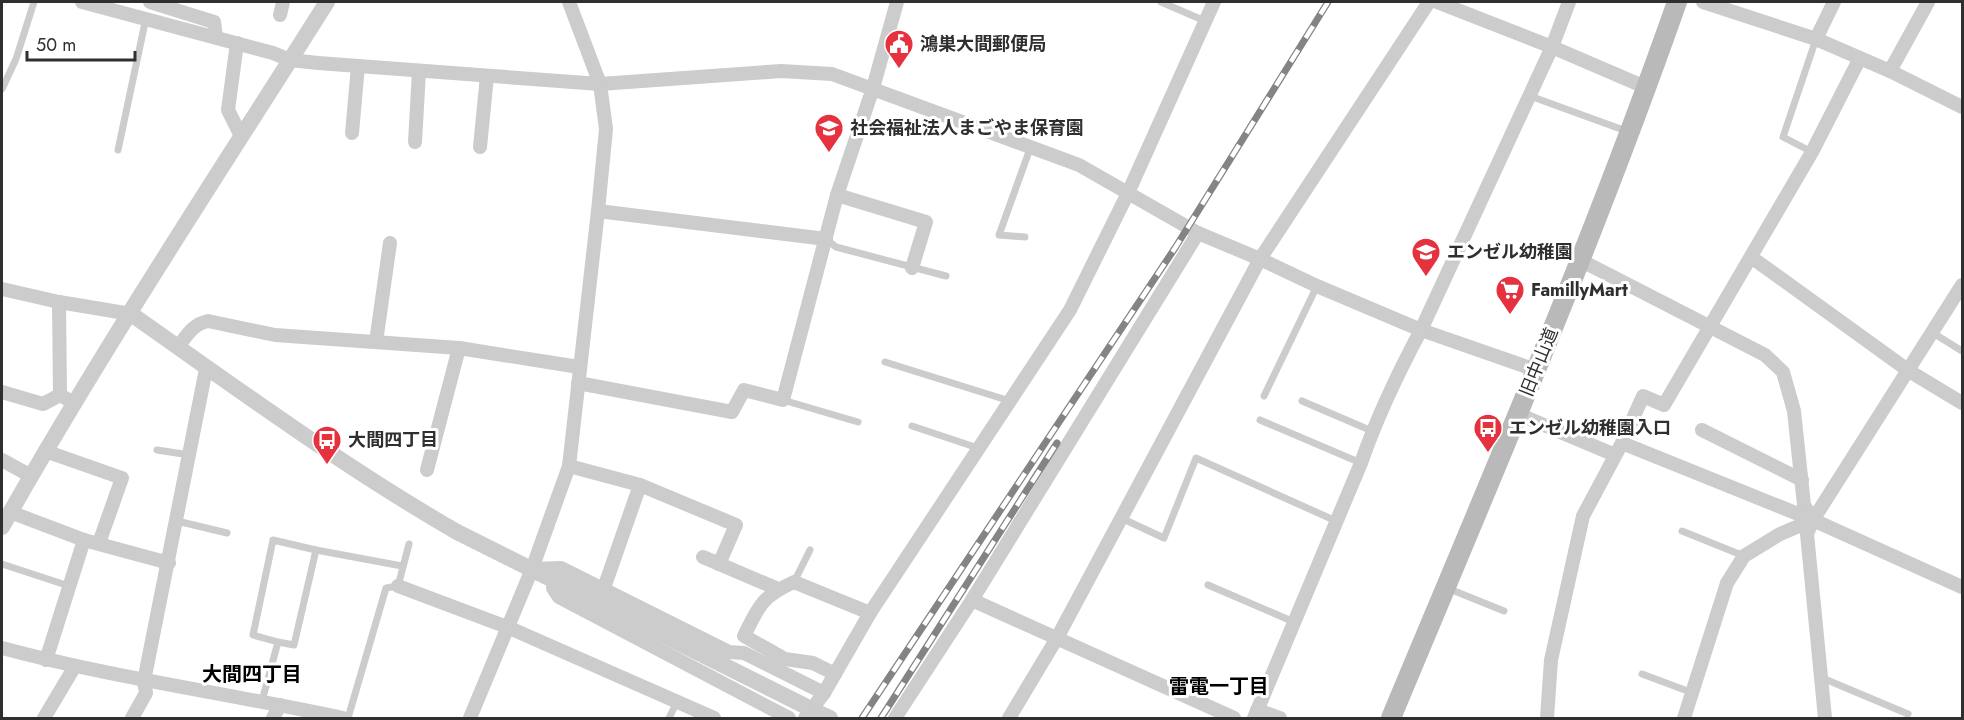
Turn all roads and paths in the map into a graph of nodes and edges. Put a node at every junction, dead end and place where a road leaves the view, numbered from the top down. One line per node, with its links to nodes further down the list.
1 (34, 2): 31 (lane)
2 (82, 2): 16 (street)
3 (150, 2): 18 (street)
4 (327, 2): 23 (street)
5 (569, 2): 28 (street)
6 (897, 2): 30 (street)
7 (1161, 2): 17 (lane)
8 (1214, 2): 17 (street)
9 (1429, 2): 50 (street)
10 (1437, 2): 21 (street)
11 (1569, 2): 21 (street)
12 (1677, 2): 29 (main road, 旧中山道)
13 (1702, 2): 19 (street)
14 (1834, 2): 19 (street)
15 (1928, 2): 26 (street)
16 (146, 18): 18 (street); 40 (lane)
17 (1205, 21): 42 (street)
18 (216, 37): 20 (street)
19 (1815, 39): 22 (street); 41 (lane)
20 (237, 43): 23 (street); 36 (street)
21 (1552, 47): 29 (street); 32 (street)
22 (1860, 58): 26 (street); 41 (street)
23 (290, 60): 24 (street); 36 (street)
24 (358, 66): 25 (street); 35 (street)
25 (419, 71): 27 (street); 37 (street)
26 (1890, 71): 33 (street)
27 (486, 76): 28 (street); 39 (street)
28 (600, 84): 30 (street); 44 (street)
29 (1645, 87): 34 (main road, 旧中山道)
30 (873, 88): 38 (street); 43 (street)
31 (2, 89)
32 (1530, 96): 34 (lane); 60 (street)
33 (1962, 107)
34 (1629, 132): 51 (main road, 旧中山道)
35 (352, 133)
36 (241, 136): 58 (street)
37 (415, 142)
38 (1031, 146): 42 (street); 46 (lane)
39 (480, 147)
40 (118, 150)
41 (1812, 152): 49 (street)
42 (1128, 193): 45 (street); 76 (street)
43 (837, 195): 47 (street); 52 (street)
44 (598, 211): 47 (street); 67 (street)
45 (1198, 234): 50 (street); 127 (street)
46 (1025, 237)
47 (826, 239): 52 (lane); 75 (street)
48 (390, 243): 62 (street)
49 (1751, 257): 59 (street); 70 (street)
50 (1260, 259): 55 (street); 99 (street)
51 (1580, 260): 59 (street); 69 (main road, 旧中山道)
52 (912, 268): 53 (lane)
53 (945, 276)
54 (1962, 285): 61 (street)
55 (1317, 286): 60 (street); 74 (lane)
56 (2, 289): 57 (street)
57 (59, 302): 58 (street); 73 (street)
58 (131, 314): 63 (street); 79 (street)
59 (1710, 327): 87 (street); 96 (street)
60 (1421, 330): 69 (street); 85 (street)
61 (1933, 333): 65 (lane); 70 (street)
62 (376, 342): 63 (street); 64 (street)
63 (178, 347): 68 (street)
64 (459, 348): 67 (street); 94 (street)
65 (1962, 351)
66 (885, 362): 76 (lane)
67 (579, 367): 71 (street)
68 (206, 369): 90 (street); 117 (street)
69 (1536, 370): 80 (main road, 旧中山道)
70 (1909, 371): 78 (street); 101 (street)
71 (578, 382): 75 (street); 93 (street)
72 (2, 392): 73 (street)
73 (60, 395): 79 (street)
74 (1264, 396)
75 (783, 400): 82 (lane)
76 (1010, 401): 86 (street)
77 (1302, 402): 85 (lane)
78 (1962, 403)
79 (75, 404): 89 (street)
80 (1518, 414): 87 (street); 125 (main road, 旧中山道)
81 (1260, 420): 92 (lane)
82 (858, 422)
83 (912, 426): 86 (lane)
84 (1702, 430): 96 (street)
85 (1372, 431): 92 (street)
86 (978, 448): 129 (street)
87 (1618, 449): 101 (street); 163 (street)
88 (157, 450): 90 (lane)
89 (45, 452): 95 (street); 107 (street)
90 (190, 455): 100 (street)
91 (2, 460): 95 (street)
92 (1361, 463): 102 (street)
93 (568, 466): 97 (street); 117 (street)
94 (427, 470)
95 (31, 476): 98 (street)
96 (1802, 480): 101 (street)
97 (640, 485): 115 (street); 124 (street)
98 (10, 512): 103 (street); 106 (street)
99 (1121, 518): 102 (lane); 132 (street)
100 (177, 520): 105 (lane); 113 (street)
101 (1813, 520): 111 (street); 123 (street); 139 (street)
102 (1336, 521): 130 (street)
103 (2, 527)
104 (1682, 531): 111 (lane)
105 (227, 533)
106 (84, 540): 107 (street); 121 (street)
107 (99, 543): 113 (street)
108 (409, 544): 116 (lane)
109 (316, 550): 116 (lane); 133 (lane); 133 (lane)
110 (810, 550): 119 (lane)
111 (1744, 556): 142 (street)
112 (703, 557): 115 (street)
113 (169, 563): 140 (street)
114 (2, 564): 121 (lane)
115 (719, 564): 126 (street)
116 (402, 566): 122 (lane)
117 (532, 569): 118 (street); 124 (street); 131 (street)
118 (555, 579): 146 (street); 157 (street)
119 (794, 582): 126 (street); 129 (street)
120 (1208, 585): 130 (lane)
121 (69, 586): 135 (street)
122 (398, 586): 131 (street); 153 (lane)
123 (1962, 587)
124 (604, 588): 141 (street)
125 (1446, 588): 128 (lane); 162 (main road, 旧中山道)
126 (778, 589): 137 (street)
127 (972, 600): 132 (street); 158 (street)
128 (1504, 611)
129 (870, 614): 137 (street)
130 (1294, 622): 147 (street)
131 (507, 627): 144 (street); 154 (street)
132 (1057, 638): 159 (street); 160 (street)
133 (278, 642): 143 (lane)
134 (2, 648): 135 (street)
135 (46, 660): 136 (street)
136 (75, 666): 140 (street); 149 (street)
137 (835, 674): 141 (street)
138 (1642, 674): 142 (lane)
139 (1820, 677): 148 (lane); 165 (street)
140 (144, 681): 143 (street); 150 (street)
141 (824, 693): 146 (street)
142 (1693, 693): 164 (street)
143 (262, 701): 145 (street)
144 (677, 702): 155 (lane); 156 (street)
145 (280, 705): 151 (street); 152 (street)
146 (815, 714)
147 (1256, 714): 161 (street)
148 (1908, 714)
149 (44, 718)
150 (132, 718)
151 (273, 718)
152 (343, 718)
153 (348, 718)
154 (470, 718)
155 (669, 718)
156 (714, 718)
157 (789, 718)
158 (896, 718)
159 (1010, 718)
160 (1234, 718)
161 (1280, 718)
162 (1391, 718)
163 (1547, 718)
164 (1684, 718)
165 (1825, 718)

